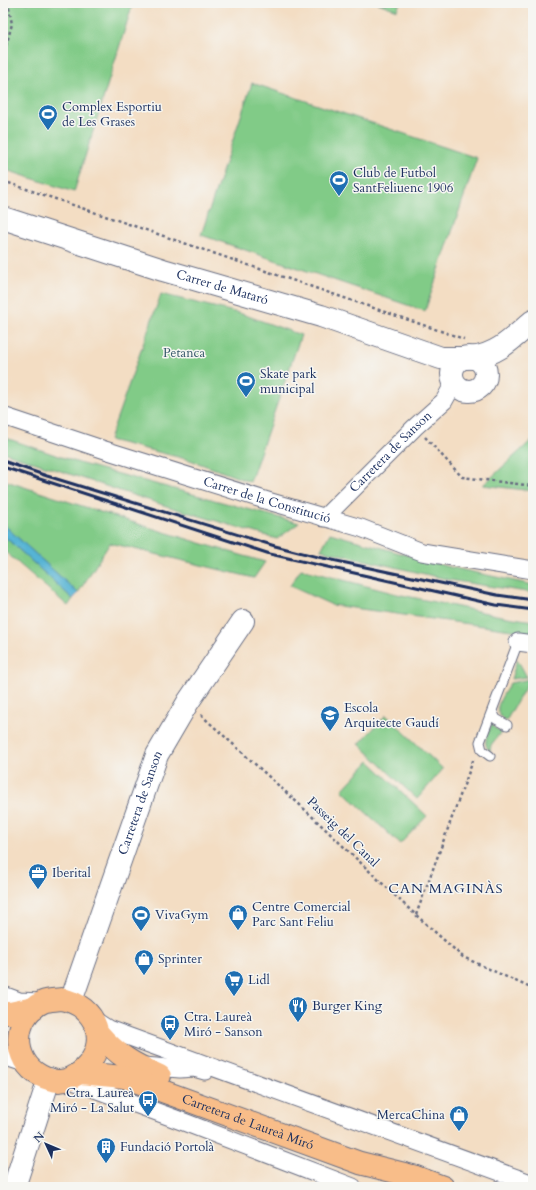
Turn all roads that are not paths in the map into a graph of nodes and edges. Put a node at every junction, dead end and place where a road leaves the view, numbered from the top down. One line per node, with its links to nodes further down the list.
1 (3, 218): 4 (street, Carrer de Mataró)
2 (533, 321): 3 (street)
3 (482, 358): 4 (street, Carrer de Mataró); 4 (street)
4 (449, 373): 6 (street, Carretera de Sanson)
5 (3, 416): 6 (street, Carrer de la Constitució)
6 (324, 518): 7 (street, Carrer de la Constitució)
7 (533, 570)
8 (243, 621): 14 (street, Carretera de Sanson)
9 (526, 643): 10 (lane)
10 (492, 711): 11 (lane); 12 (lane)
11 (507, 725)
12 (490, 756)
13 (3, 995): 15 (street)
14 (71, 1001): 15 (main road); 17 (main road)
15 (38, 1005): 16 (main road); 19 (main road)
16 (3, 1013)
17 (95, 1025): 20 (main road, Carretera de Laureà Miró); 21 (main road); 22 (street, Carretera de Laureà Miró)
18 (3, 1040): 19 (main road)
19 (17, 1059): 21 (main road)
20 (136, 1065): 22 (street, Carretera de Laureà Miró); 23 (main road, Carretera de Laureà Miró)
21 (66, 1077): 23 (main road, Carretera de Laureà Miró); 25 (street); 26 (street, Carretera de Laureà Miró)
22 (258, 1083): 24 (street, Carretera de Laureà Miró)
23 (416, 1177): 27 (main road, Carretera de Laureà Miró)
24 (533, 1184)
25 (14, 1187)
26 (353, 1187)
27 (443, 1187)

